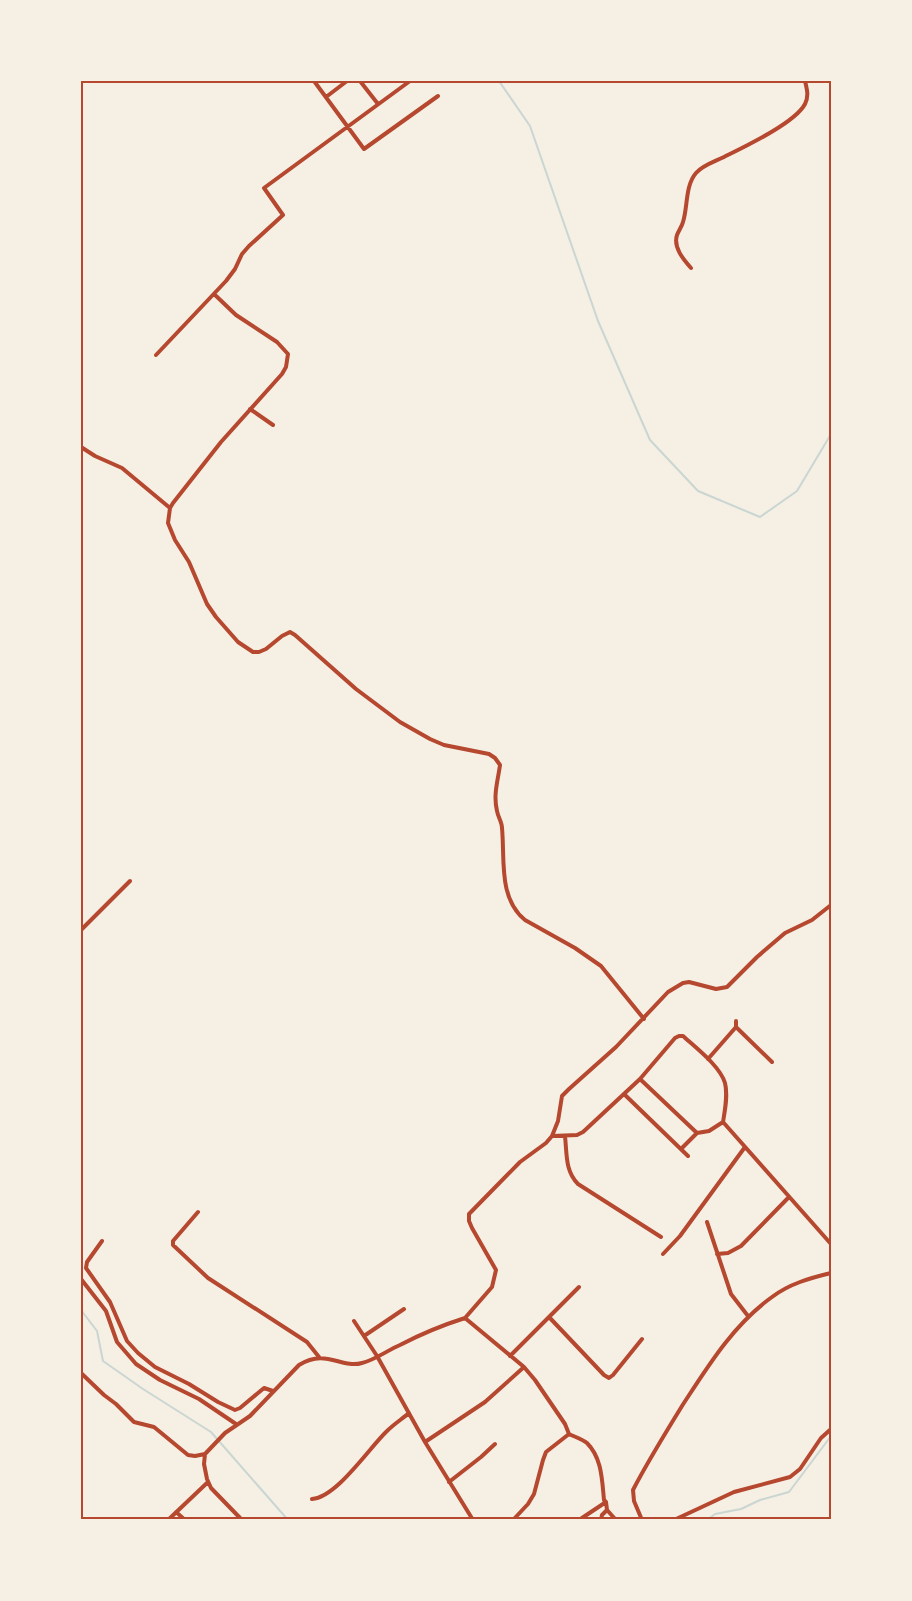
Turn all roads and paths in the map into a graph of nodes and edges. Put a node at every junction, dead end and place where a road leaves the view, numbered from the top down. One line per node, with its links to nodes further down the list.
1 (314, 81): 7 (street)
2 (346, 81): 7 (street)
3 (360, 81): 8 (street)
4 (410, 81): 8 (street)
5 (805, 81): 10 (street)
6 (438, 96): 9 (street)
7 (326, 97): 9 (street)
8 (378, 104): 9 (street)
9 (347, 126): 11 (street)
10 (690, 268)
11 (214, 294): 12 (street); 13 (street)
12 (156, 355)
13 (250, 409): 14 (street); 16 (street)
14 (273, 425)
15 (81, 447): 16 (street)
16 (170, 508): 20 (street)
17 (130, 881): 19 (street)
18 (831, 905): 20 (street)
19 (81, 930)
20 (644, 1019): 29 (street)
21 (736, 1021): 22 (street)
22 (736, 1027): 23 (street); 24 (street)
23 (708, 1059): 25 (street); 27 (street)
24 (772, 1062)
25 (640, 1079): 26 (street); 28 (street)
26 (624, 1094): 30 (street); 32 (street)
27 (723, 1122): 28 (street); 31 (street)
28 (697, 1133): 32 (street)
29 (552, 1136): 30 (street); 48 (street)
30 (565, 1136): 37 (street)
31 (745, 1147): 34 (street); 40 (street)
32 (681, 1149): 33 (street)
33 (688, 1156)
34 (789, 1197): 39 (street); 41 (street)
35 (198, 1212): 54 (street)
36 (707, 1222): 41 (street)
37 (661, 1238)
38 (102, 1241): 57 (street)
39 (831, 1244)
40 (663, 1254)
41 (717, 1254): 46 (street)
42 (831, 1273): 46 (street)
43 (81, 1279): 59 (street)
44 (579, 1287): 47 (street)
45 (404, 1309): 50 (street)
46 (748, 1316): 79 (street)
47 (549, 1317): 51 (street); 53 (street)
48 (465, 1318): 52 (street); 53 (street)
49 (354, 1321): 50 (street)
50 (364, 1336): 52 (street)
51 (642, 1338)
52 (377, 1356): 54 (street); 58 (street)
53 (510, 1356): 55 (street)
54 (319, 1358): 57 (street)
55 (524, 1367): 61 (street); 62 (street)
56 (81, 1373): 64 (street)
57 (273, 1391): 59 (street)
58 (409, 1413): 62 (street); 67 (street)
59 (236, 1425): 64 (street)
60 (831, 1429): 80 (street)
61 (569, 1434): 68 (street); 75 (street)
62 (425, 1442): 66 (street)
63 (495, 1444): 66 (street)
64 (205, 1454): 65 (street)
65 (208, 1482): 70 (street); 73 (street)
66 (449, 1482): 74 (street)
67 (312, 1499)
68 (606, 1502): 69 (street); 76 (street)
69 (607, 1510): 77 (street); 78 (street)
70 (177, 1512): 71 (street); 72 (street)
71 (168, 1520)
72 (185, 1520)
73 (242, 1520)
74 (473, 1520)
75 (513, 1520)
76 (579, 1520)
77 (601, 1520)
78 (616, 1520)
79 (642, 1520)
80 (674, 1520)

